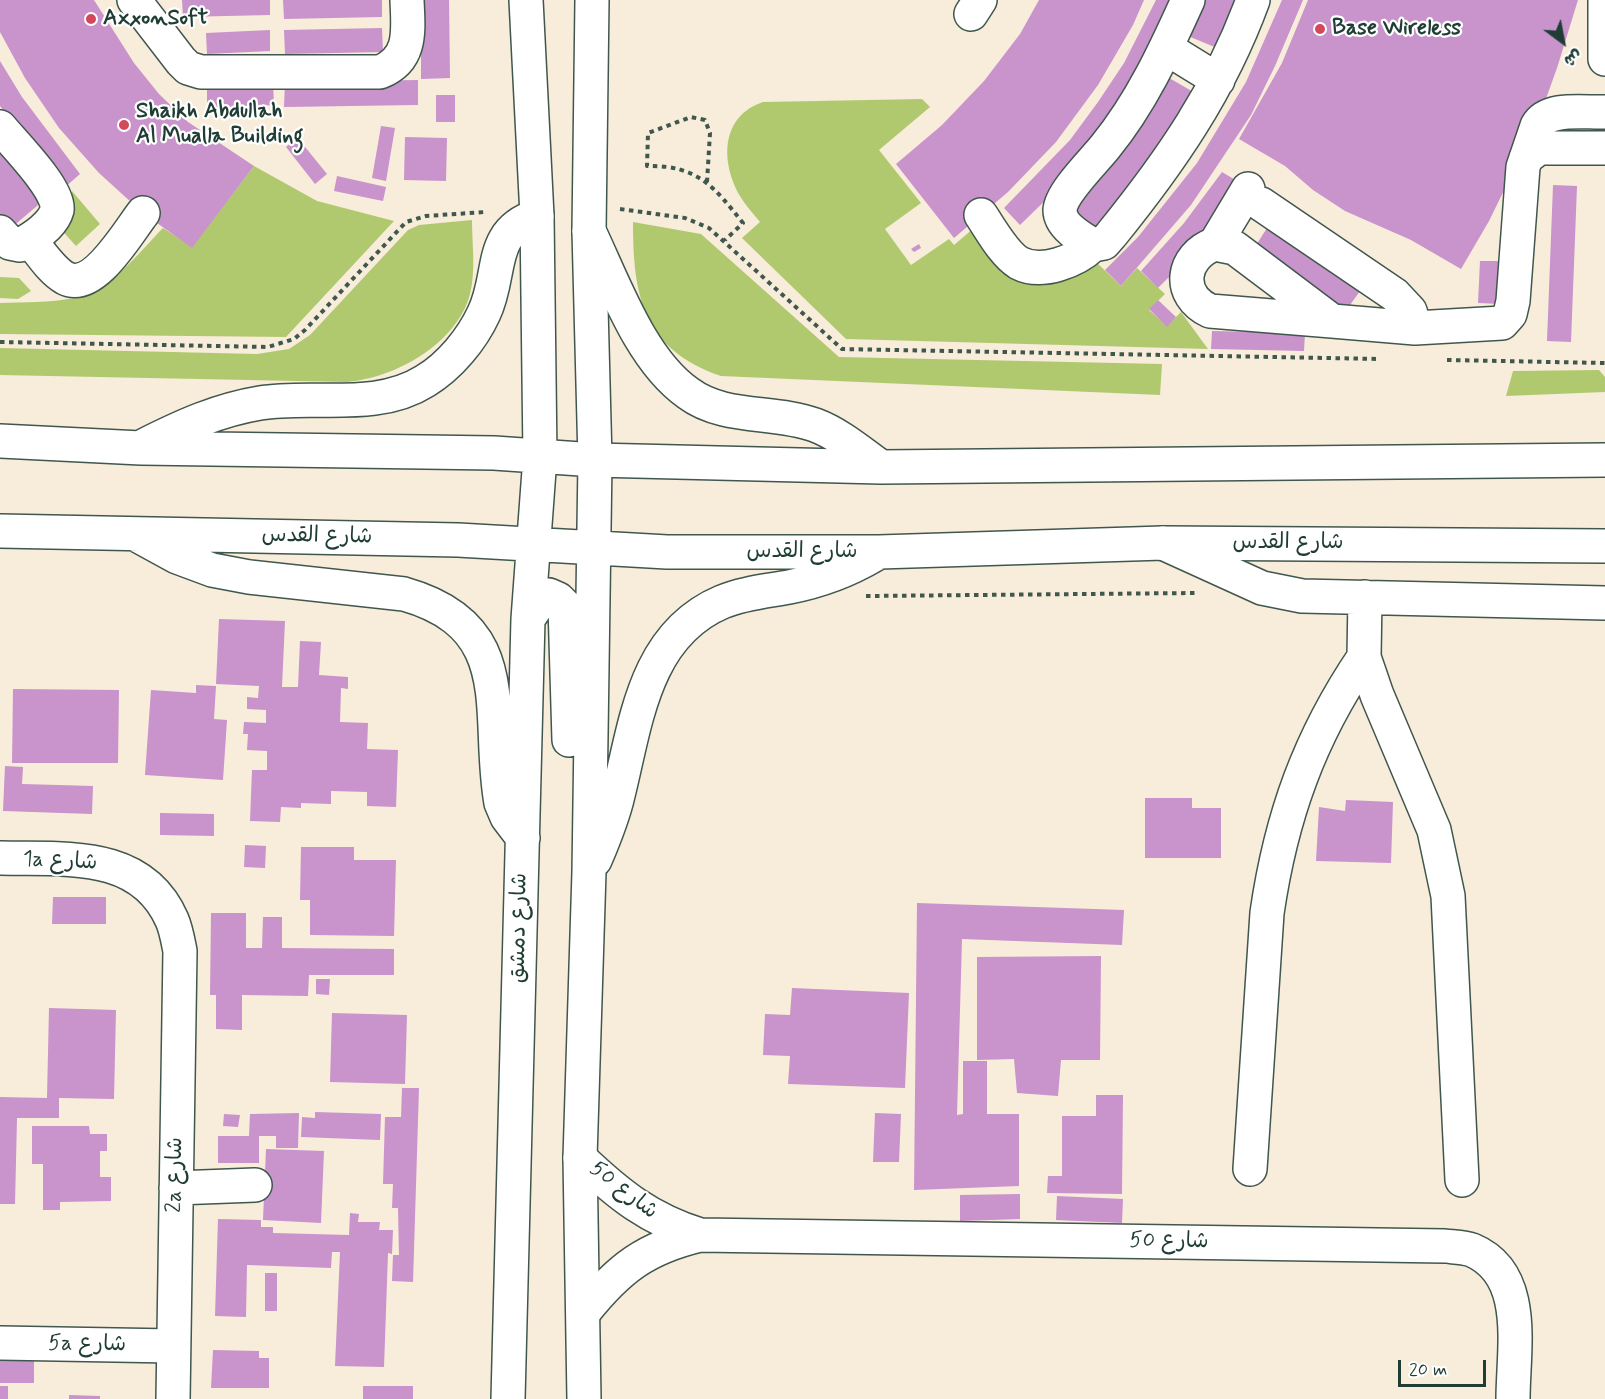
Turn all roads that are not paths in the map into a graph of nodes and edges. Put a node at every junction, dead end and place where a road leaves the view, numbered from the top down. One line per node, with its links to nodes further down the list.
1 (134, 0): 2 (main road)
2 (407, 0)
3 (526, 0): 19 (main road, شارع دمشق)
4 (1188, 0): 9 (main road)
5 (1253, 0): 11 (main road)
6 (595, 3): 21 (main road)
7 (1605, 4): 8 (main road)
8 (1605, 33): 10 (main road)
9 (1166, 48): 11 (main road); 23 (main road)
10 (1605, 59)
11 (1218, 80): 23 (main road)
12 (1605, 112): 17 (main road)
13 (0, 127): 22 (main road)
14 (1605, 143): 15 (main road)
15 (1605, 148): 16 (main road); 17 (main road)
16 (1605, 153)
17 (1526, 158): 26 (main road)
18 (143, 213): 22 (main road)
19 (537, 213): 28 (main road); 29 (main road, شارع دمشق)
20 (981, 215): 23 (main road)
21 (590, 218): 30 (main road); 32 (main road)
22 (15, 236)
23 (1083, 238)
24 (1215, 244): 25 (main road); 25 (main road); 26 (main road)
25 (1332, 321): 26 (main road)
26 (1415, 328)
27 (0, 441): 28 (main road)
28 (141, 448): 29 (main road)
29 (540, 457): 30 (main road); 36 (main road, شارع دمشق)
30 (595, 460): 32 (main road); 38 (main road)
31 (1605, 460): 32 (main road)
32 (880, 467)
33 (0, 531): 34 (main road, شارع القدس)
34 (130, 532): 36 (main road, شارع القدس); 44 (main road)
35 (1163, 543): 37 (main road, شارع القدس); 39 (main road, شارع القدس); 40 (main road)
36 (533, 546): 38 (main road, شارع القدس); 42 (main road, شارع دمشق)
37 (1605, 546)
38 (595, 549): 39 (main road, شارع القدس); 46 (main road)
39 (879, 552): 46 (main road)
40 (1365, 597): 41 (main road); 43 (main road)
41 (1605, 603)
42 (528, 619): 44 (main road, شارع دمشق); 46 (main road)
43 (1364, 657): 49 (main road); 50 (main road)
44 (523, 838): 58 (main road, شارع دمشق)
45 (0, 858): 47 (main road, 1a شارع)
46 (589, 859): 48 (main road)
47 (180, 951): 52 (main road, 2a شارع)
48 (580, 1158): 53 (main road, شارع 50); 54 (main road)
49 (1250, 1170)
50 (1462, 1180)
51 (255, 1185): 52 (main road)
52 (176, 1188): 56 (main road, 2a شارع)
53 (700, 1235): 54 (main road, شارع 50); 60 (main road, شارع 50)
54 (584, 1312): 59 (main road)
55 (0, 1344): 56 (main road, 5a شارع)
56 (173, 1346): 57 (main road, 2a شارع)
57 (173, 1399)
58 (508, 1399)
59 (584, 1399)
60 (1513, 1399)

